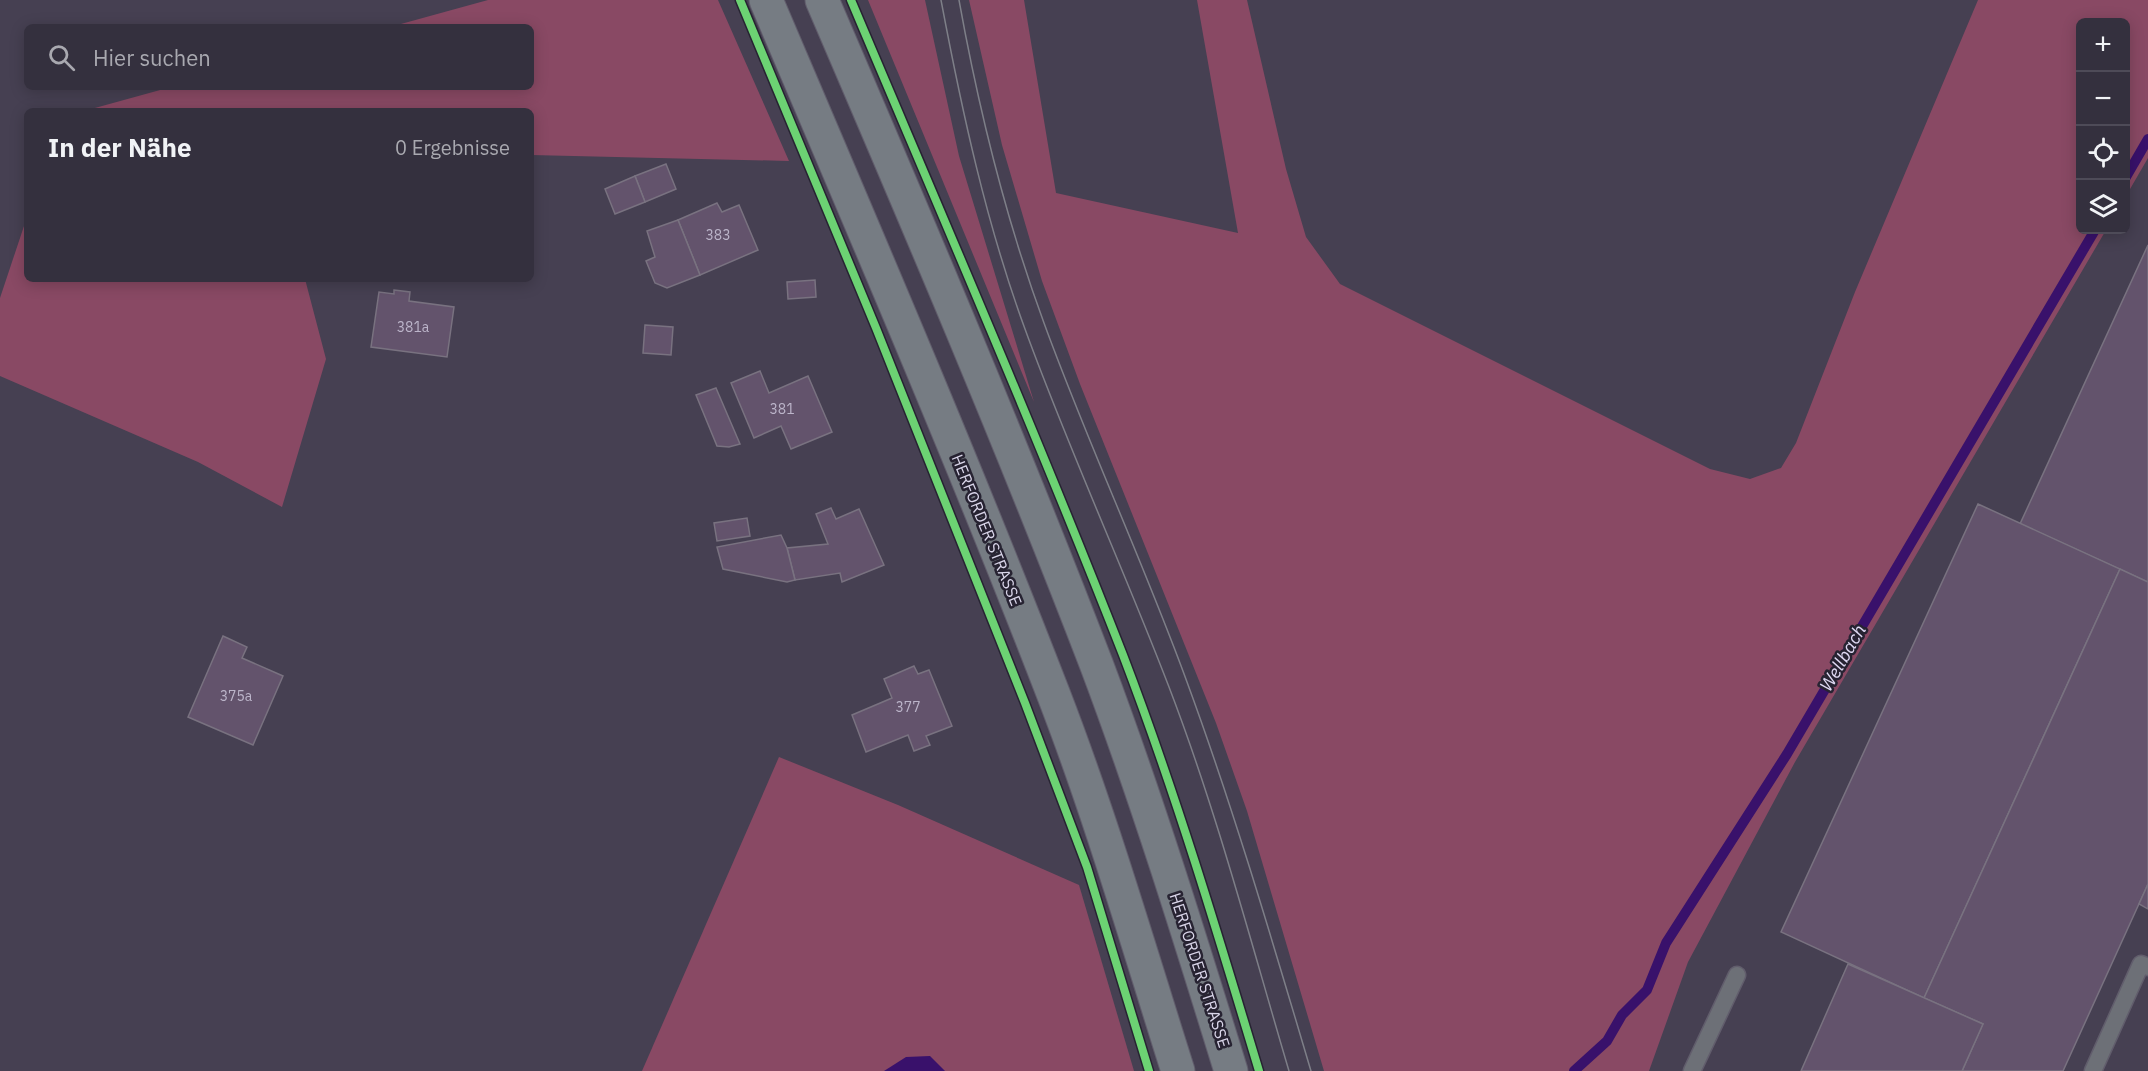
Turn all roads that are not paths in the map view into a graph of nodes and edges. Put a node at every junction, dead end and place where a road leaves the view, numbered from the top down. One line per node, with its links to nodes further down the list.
1 (766, 0): 5 (main road, HERFORDER STRASSE)
2 (822, 0): 6 (main road, HERFORDER STRASSE)
3 (2148, 968): 8 (lane)
4 (1737, 975): 7 (lane)
5 (1178, 1071)
6 (1231, 1071)
7 (1692, 1071)
8 (2093, 1071)

